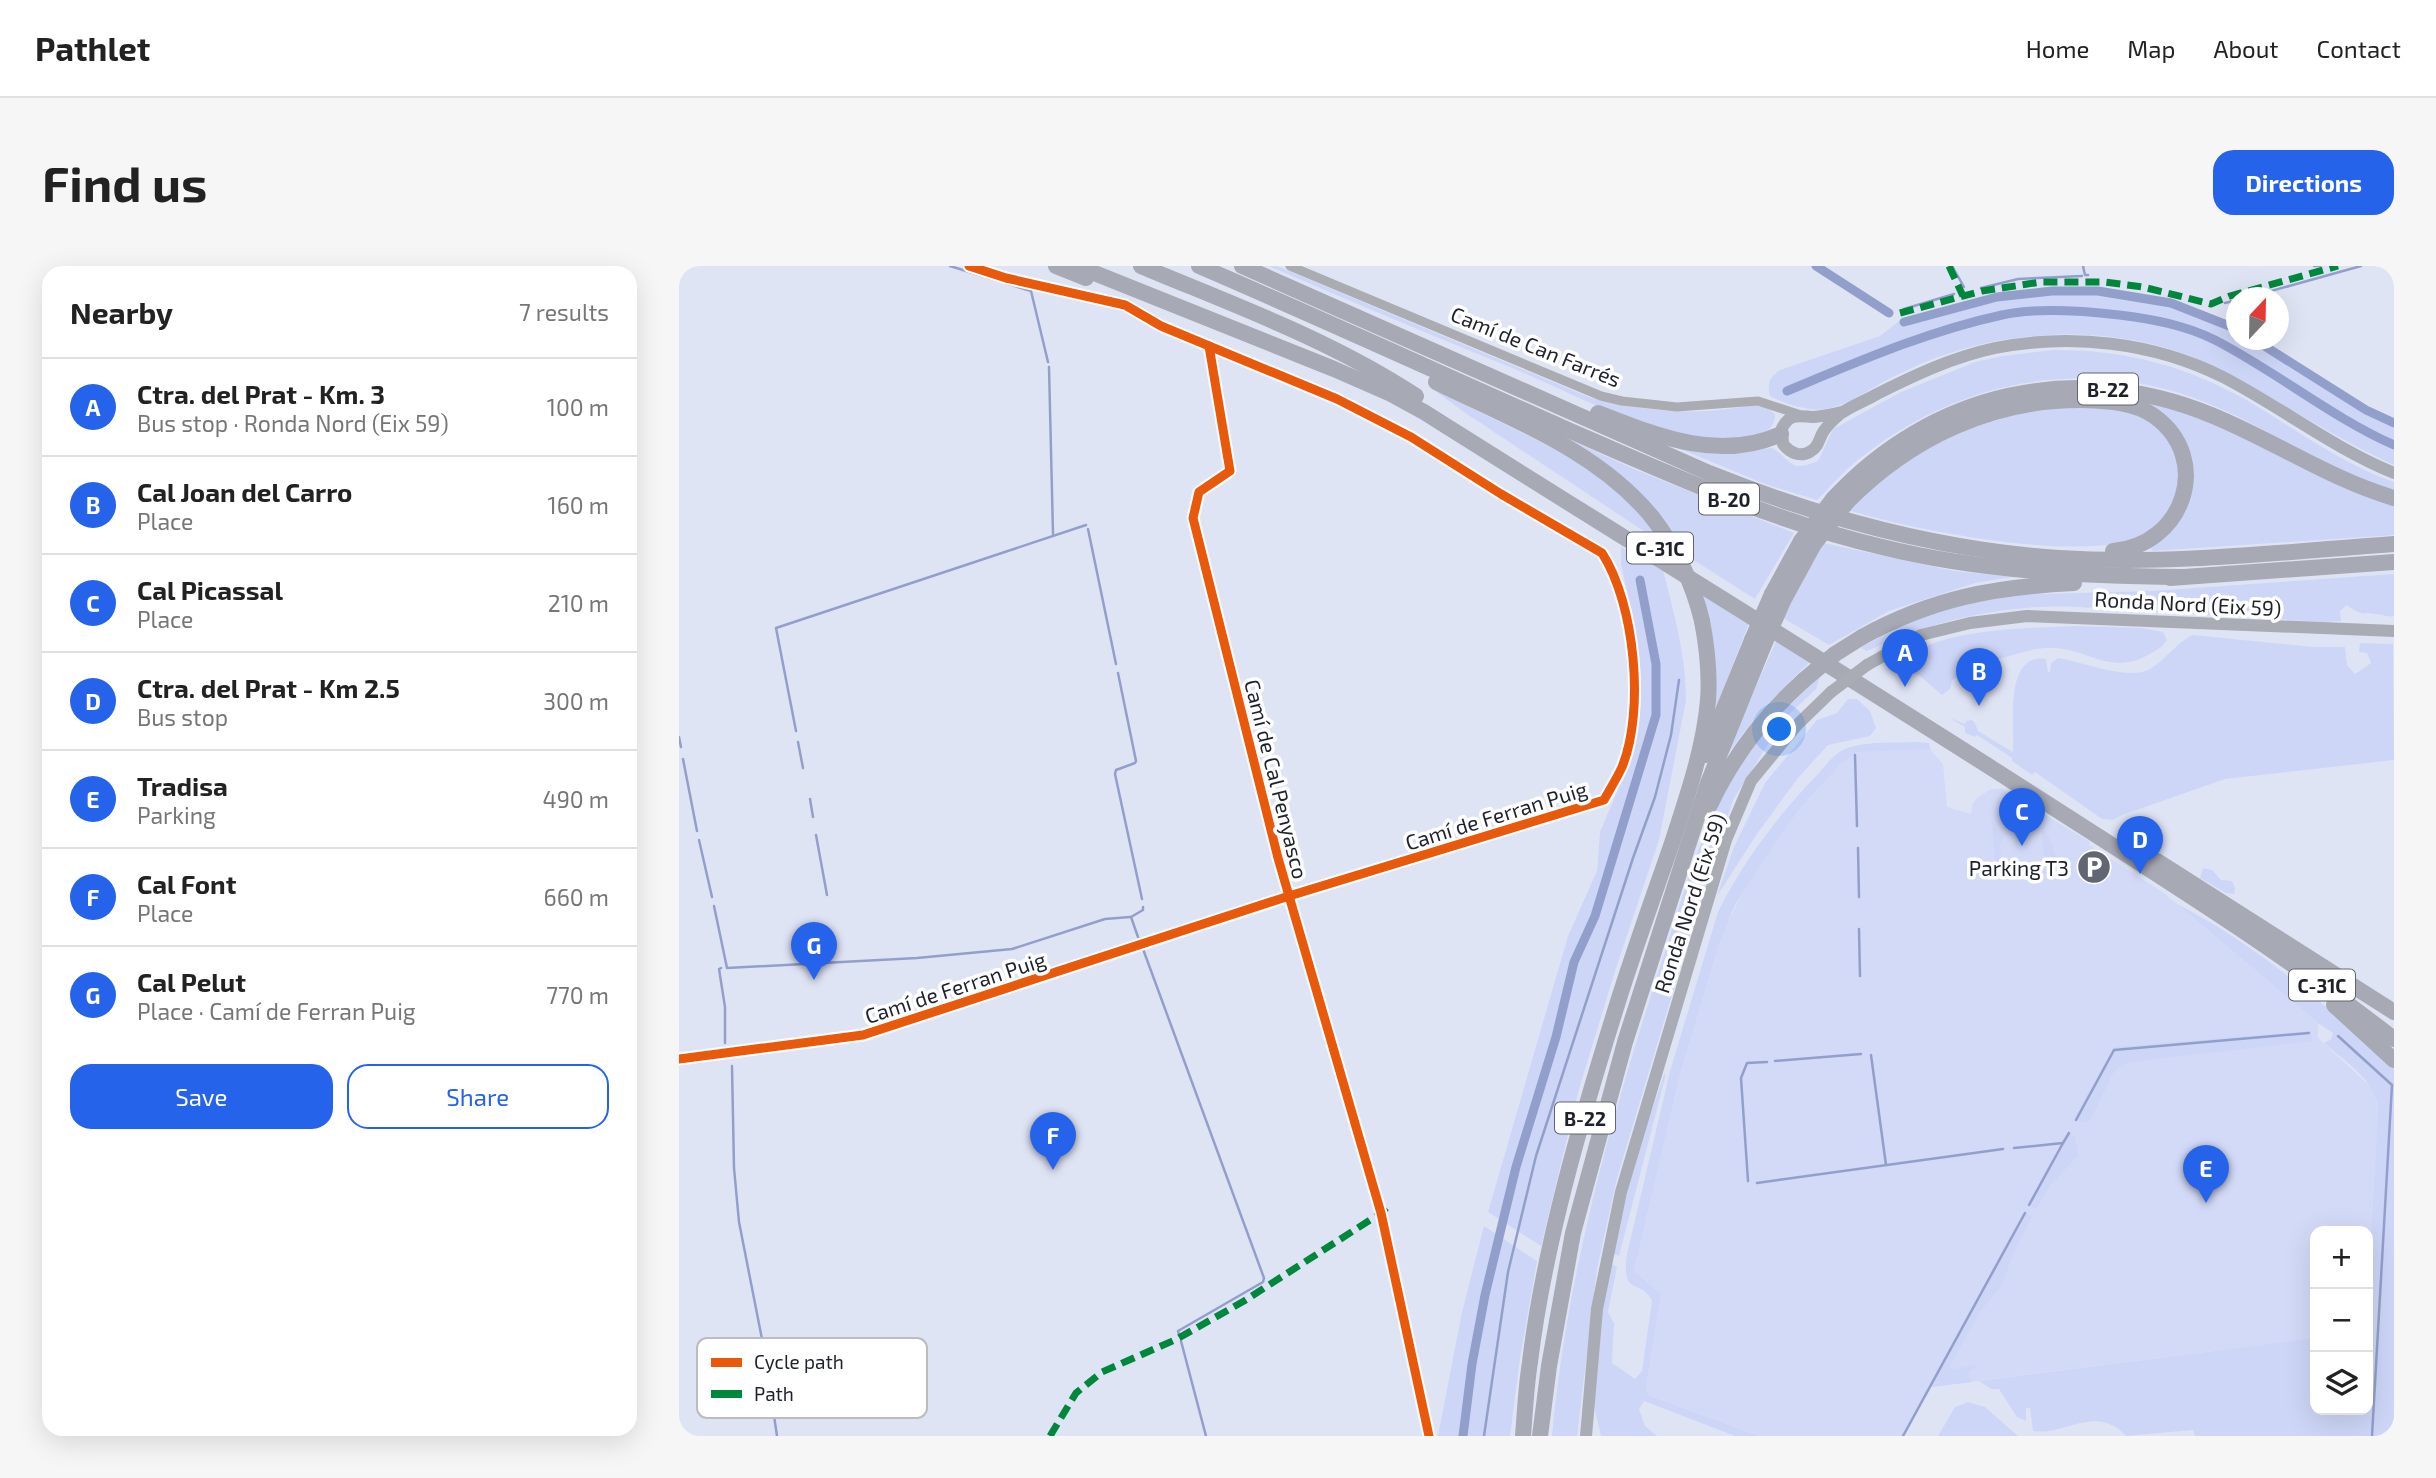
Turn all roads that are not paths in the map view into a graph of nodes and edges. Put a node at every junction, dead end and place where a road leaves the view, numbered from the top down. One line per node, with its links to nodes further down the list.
1 (969, 266): 10 (street, Camí de Ferran Puig)
2 (1055, 266): 12 (highway)
3 (1077, 266): 12 (highway, C-31C)
4 (1104, 266): 12 (highway, C-31C)
5 (1141, 266): 12 (highway)
6 (1199, 266): 9 (highway, B-20)
7 (1242, 266): 11 (highway, B-20)
8 (1290, 266): 13 (street, Camí de Can Farrés)
9 (1307, 313): 24 (highway, B-20); 27 (highway, bridge)
10 (1209, 346): 29 (street, Camí de Cal Penyasco); 29 (street, Camí de Ferran Puig)
11 (1473, 369): 16 (highway); 22 (highway, B-20)
12 (1413, 400): 30 (highway, C-31C); 31 (highway, C-31C)
13 (1778, 407): 15 (street, Camí de Can Farrés); 16 (street)
14 (1843, 412): 15 (main road); 17 (main road); 18 (main road)
15 (1805, 416): 16 (main road); 17 (main road)
16 (1783, 428): 17 (main road)
17 (1821, 435)
18 (2394, 473)
19 (2394, 498): 20 (highway, B-22)
20 (1840, 500): 22 (highway, B-22); 26 (highway, B-22, bridge)
21 (2394, 544): 22 (highway, B-20)
22 (2045, 557)
23 (2394, 562): 24 (highway, B-20)
24 (2181, 577): 28 (highway, bridge)
25 (2394, 631): 40 (main road, Ronda Nord (Eix 59), bridge)
26 (1758, 644): 27 (highway, B-22); 28 (highway, B-22)
27 (1683, 809): 38 (highway, B-22)
28 (1686, 855): 39 (highway, B-22)
29 (1289, 896): 35 (street, Camí de Ferran Puig); 37 (street, Camí de Cal Penyasco)
30 (2269, 932): 32 (highway, C-31C); 33 (highway, C-31C)
31 (2248, 935): 34 (highway, C-31C); 36 (highway)
32 (2394, 1003)
33 (2394, 1012)
34 (2394, 1039)
35 (679, 1059)
36 (2394, 1060)
37 (1429, 1436)
38 (1523, 1436)
39 (1540, 1436)
40 (1586, 1436)

